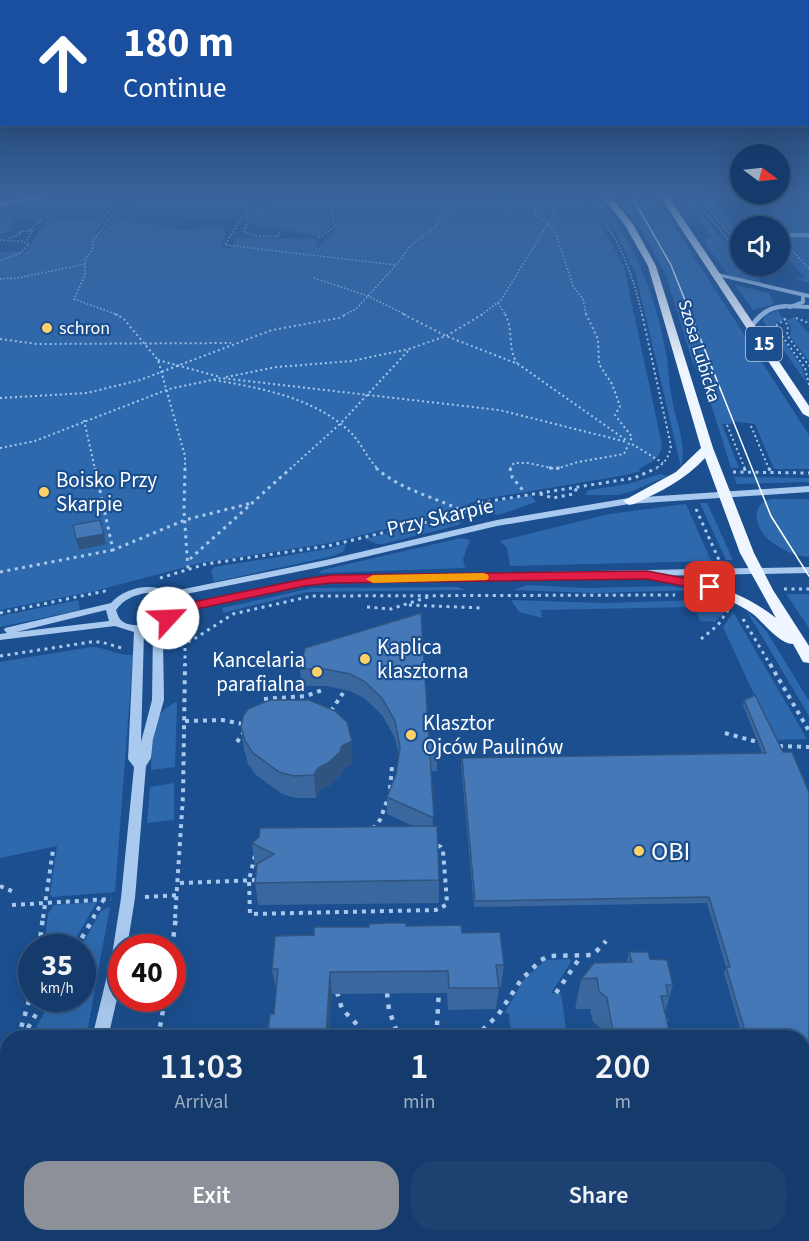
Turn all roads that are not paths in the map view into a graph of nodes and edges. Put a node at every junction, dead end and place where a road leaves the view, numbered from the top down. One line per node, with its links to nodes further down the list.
1 (645, 253): 9 (main road, Szosa Lubicka)
2 (703, 253): 3 (main road, 15)
3 (718, 275): 4 (street); 7 (main road, 15)
4 (806, 296): 5 (street)
5 (789, 307): 6 (street); 7 (street)
6 (809, 307)
7 (752, 326): 8 (main road, 15)
8 (809, 414)
9 (707, 448): 11 (main road, Szosa Lubicka); 12 (main road)
10 (809, 489): 11 (street, Przy Skarpie)
11 (723, 494): 12 (street, Przy Skarpie); 14 (main road, Szosa Lubicka)
12 (629, 501): 16 (street, Przy Skarpie)
13 (809, 570): 14 (street)
14 (755, 571): 15 (street); 26 (main road)
15 (647, 575): 18 (street); 26 (main road)
16 (168, 595): 17 (street); 19 (street)
17 (114, 605): 20 (street); 23 (street)
18 (195, 606): 19 (street); 25 (street)
19 (174, 610): 21 (street)
20 (116, 623): 22 (street); 24 (street)
21 (158, 624): 22 (street); 25 (street)
22 (139, 629): 27 (street)
23 (0, 632)
24 (0, 637)
25 (159, 639): 27 (street)
26 (809, 658)
27 (140, 766): 28 (street)
28 (102, 1030)

